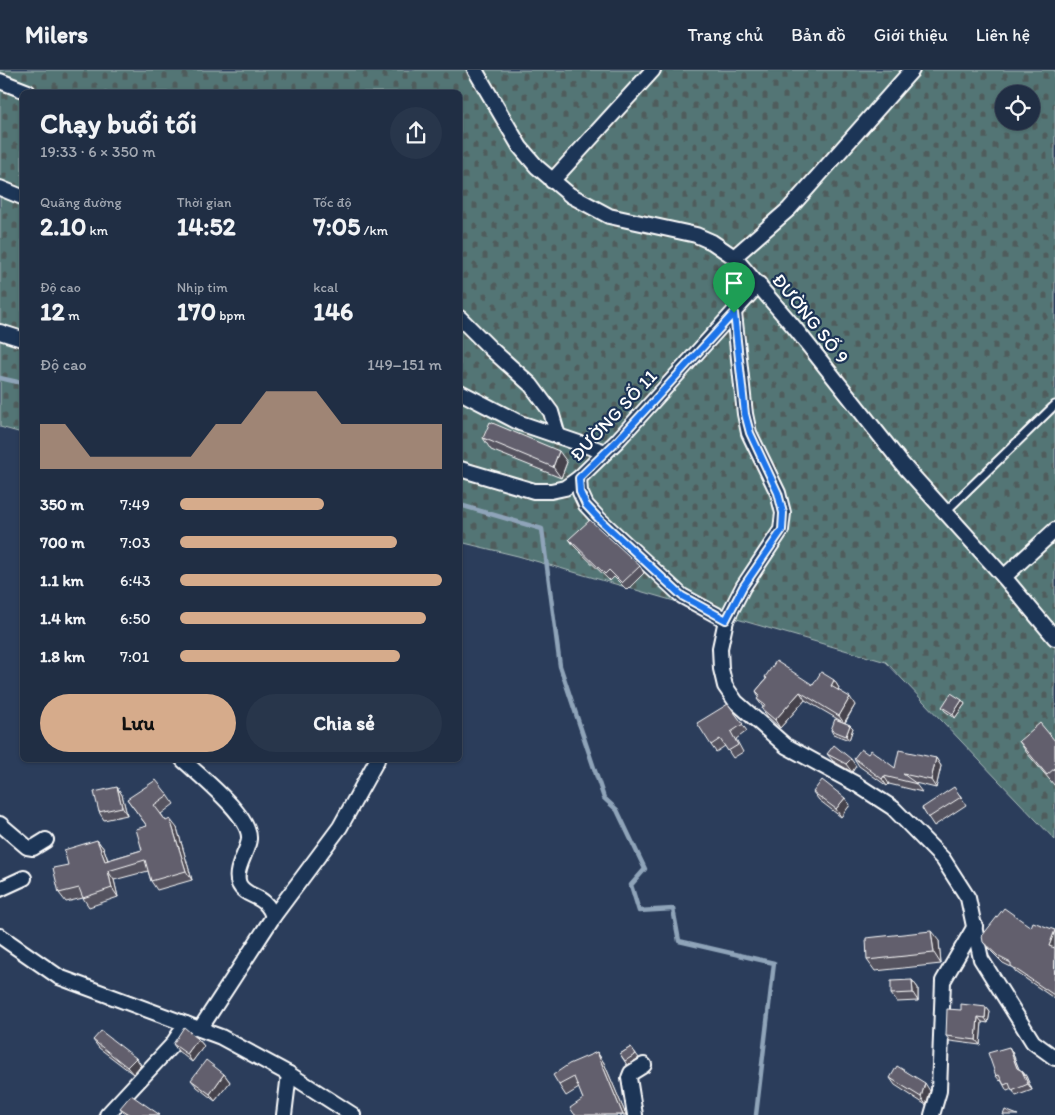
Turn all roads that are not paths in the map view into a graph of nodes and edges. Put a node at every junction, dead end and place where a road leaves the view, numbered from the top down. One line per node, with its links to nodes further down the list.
1 (475, 70): 6 (street, ĐƯỜNG SỐ 9)
2 (653, 70): 6 (street)
3 (912, 70): 9 (street)
4 (0, 82): 5 (street)
5 (22, 90)
6 (552, 181): 9 (street, ĐƯỜNG SỐ 9)
7 (0, 188): 8 (street)
8 (20, 196)
9 (734, 257): 10 (street, ĐƯỜNG SỐ 9)
10 (759, 284): 11 (street, ĐƯỜNG SỐ 11); 21 (street, ĐƯỜNG SỐ 9)
11 (734, 313): 18 (street, ĐƯỜNG SỐ 11); 24 (street)
12 (462, 320): 17 (street)
13 (0, 332): 14 (street)
14 (20, 338)
15 (462, 393): 17 (street)
16 (1055, 405): 21 (lane)
17 (558, 436): 18 (street)
18 (605, 452): 20 (street, ĐƯỜNG SỐ 11)
19 (462, 470): 20 (street, ĐƯỜNG SỐ 11)
20 (579, 478): 24 (street)
21 (945, 512): 23 (street, ĐƯỜNG SỐ 9)
22 (1055, 530): 23 (street)
23 (1004, 576): 25 (street, ĐƯỜNG SỐ 9)
24 (726, 620): 33 (street)
25 (1055, 638)
26 (186, 762): 32 (street)
27 (377, 762): 32 (street)
28 (0, 824): 29 (street)
29 (46, 840)
30 (24, 878): 31 (street)
31 (0, 889)
32 (273, 918): 36 (street)
33 (975, 926): 37 (street); 44 (street)
34 (0, 936): 35 (street)
35 (186, 1024): 36 (street); 40 (street)
36 (200, 1029): 39 (street)
37 (1055, 1058)
38 (644, 1064): 43 (street)
39 (289, 1074): 41 (street); 42 (street)
40 (115, 1112)
41 (284, 1115)
42 (353, 1115)
43 (635, 1115)
44 (932, 1115)

